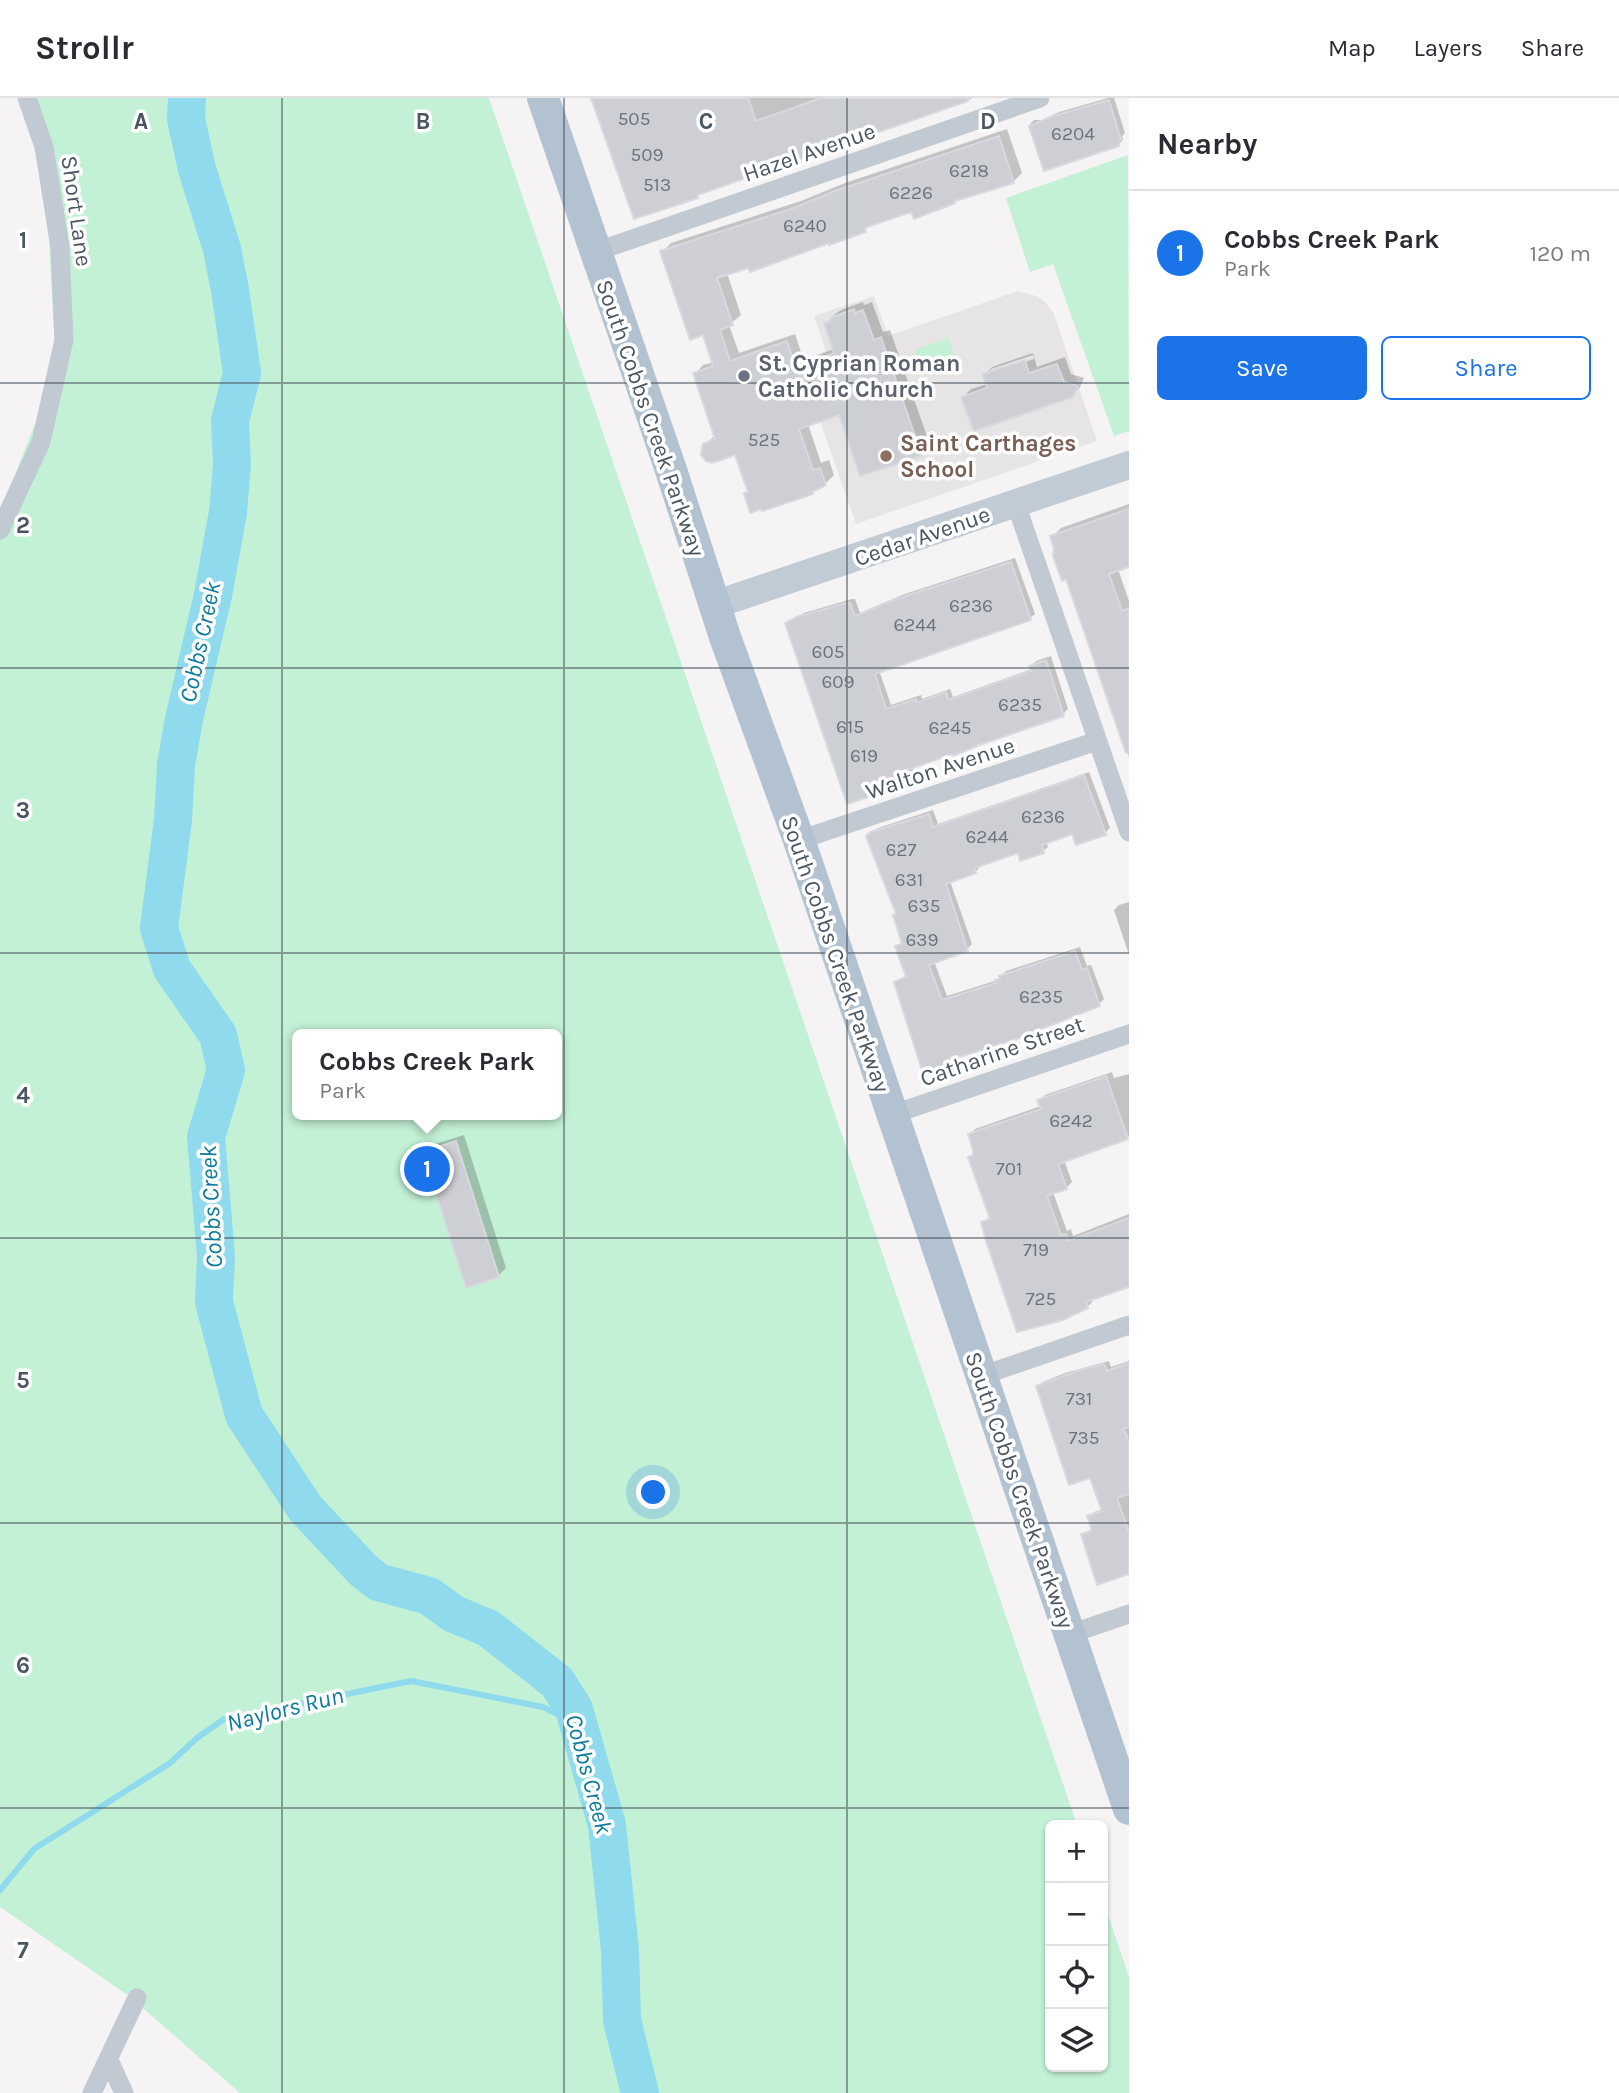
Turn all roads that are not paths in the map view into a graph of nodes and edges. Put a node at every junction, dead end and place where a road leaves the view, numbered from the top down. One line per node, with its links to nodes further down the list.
1 (27, 98): 7 (street, Short Lane)
2 (543, 98): 4 (main road, South Cobbs Creek Parkway)
3 (1040, 98): 4 (street, Hazel Avenue)
4 (595, 252): 8 (main road, South Cobbs Creek Parkway)
5 (1129, 465): 6 (street, Cedar Avenue)
6 (1016, 504): 8 (street, Cedar Avenue); 9 (street)
7 (0, 530)
8 (714, 606): 11 (main road, South Cobbs Creek Parkway)
9 (1097, 741): 10 (street); 11 (street, Walton Avenue)
10 (1129, 832)
11 (799, 840): 13 (main road, South Cobbs Creek Parkway)
12 (1129, 1034): 13 (street, Catharine Street)
13 (891, 1115): 15 (main road, South Cobbs Creek Parkway)
14 (1129, 1325): 15 (street)
15 (981, 1376): 17 (main road, South Cobbs Creek Parkway)
16 (1129, 1614): 17 (street)
17 (1070, 1634): 18 (main road, South Cobbs Creek Parkway)
18 (1129, 1809)
19 (137, 1997): 20 (street)
20 (109, 2060): 21 (street); 22 (street)
21 (92, 2093)
22 (124, 2093)

